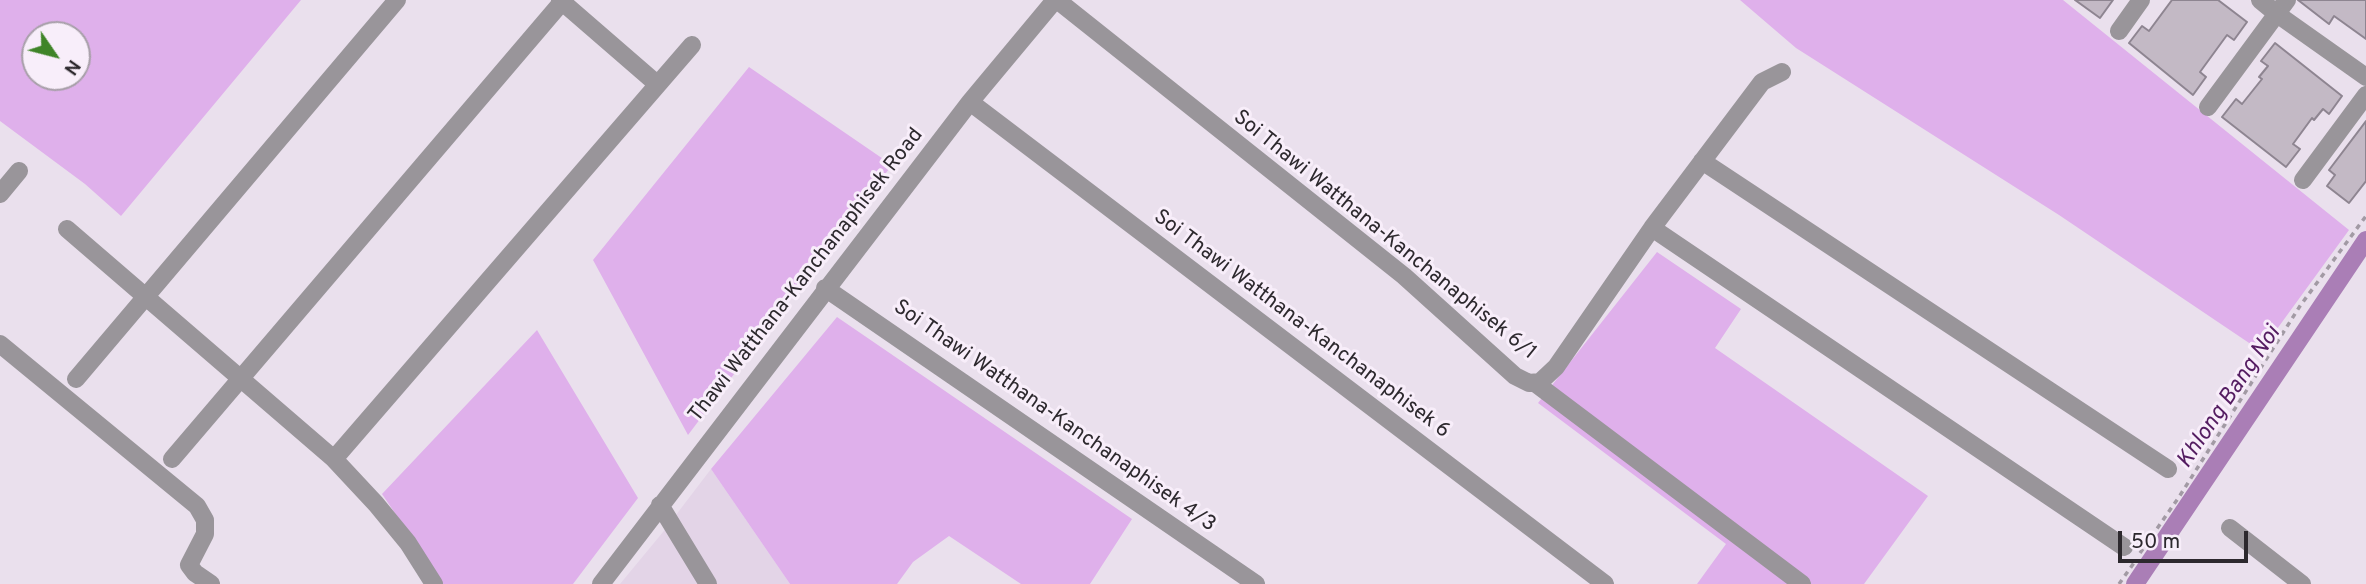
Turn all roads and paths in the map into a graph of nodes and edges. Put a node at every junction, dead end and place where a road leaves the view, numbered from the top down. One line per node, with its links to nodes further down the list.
1 (397, 0): 23 (street)
2 (1056, 0): 13 (street, Thawi Watthana-Kanchanaphisek Road); 27 (street, Soi Thawi Watthana-Kanchanaphisek 6/1)
3 (2141, 0): 7 (street)
4 (2260, 0): 6 (street)
5 (561, 1): 11 (street); 26 (street)
6 (2282, 7): 10 (street); 14 (street)
7 (2119, 31)
8 (692, 45): 11 (street)
9 (1782, 72): 15 (street, Soi Thawi Watthana-Kanchanaphisek 6/1)
10 (2366, 77)
11 (657, 84): 29 (street)
12 (2366, 95): 17 (street)
13 (970, 102): 22 (street, Thawi Watthana-Kanchanaphisek Road); 39 (street, Soi Thawi Watthana-Kanchanaphisek 6)
14 (2208, 107)
15 (1702, 161): 20 (street, Soi Thawi Watthana-Kanchanaphisek 6/1); 30 (street)
16 (19, 170): 18 (street)
17 (2303, 180)
18 (0, 194)
19 (2366, 216): 41 (path)
20 (1652, 228): 27 (street, Soi Thawi Watthana-Kanchanaphisek 6/1); 33 (street)
21 (67, 229): 23 (street)
22 (825, 288): 31 (street, Thawi Watthana-Kanchanaphisek Road); 38 (street, Soi Thawi Watthana-Kanchanaphisek 4/3)
23 (147, 297): 25 (street); 26 (street)
24 (0, 344): 35 (street)
25 (76, 379)
26 (239, 379): 28 (street); 29 (street)
27 (1535, 383): 40 (street)
28 (172, 459)
29 (334, 459): 36 (street)
30 (2168, 469)
31 (660, 505): 34 (street, Thawi Watthana-Kanchanaphisek Road); 37 (street)
32 (2230, 528): 42 (street)
33 (2124, 547)
34 (610, 579)
35 (211, 584)
36 (434, 584)
37 (708, 584)
38 (1256, 584)
39 (1605, 584)
40 (1802, 584)
41 (2119, 584)
42 (2302, 584)

